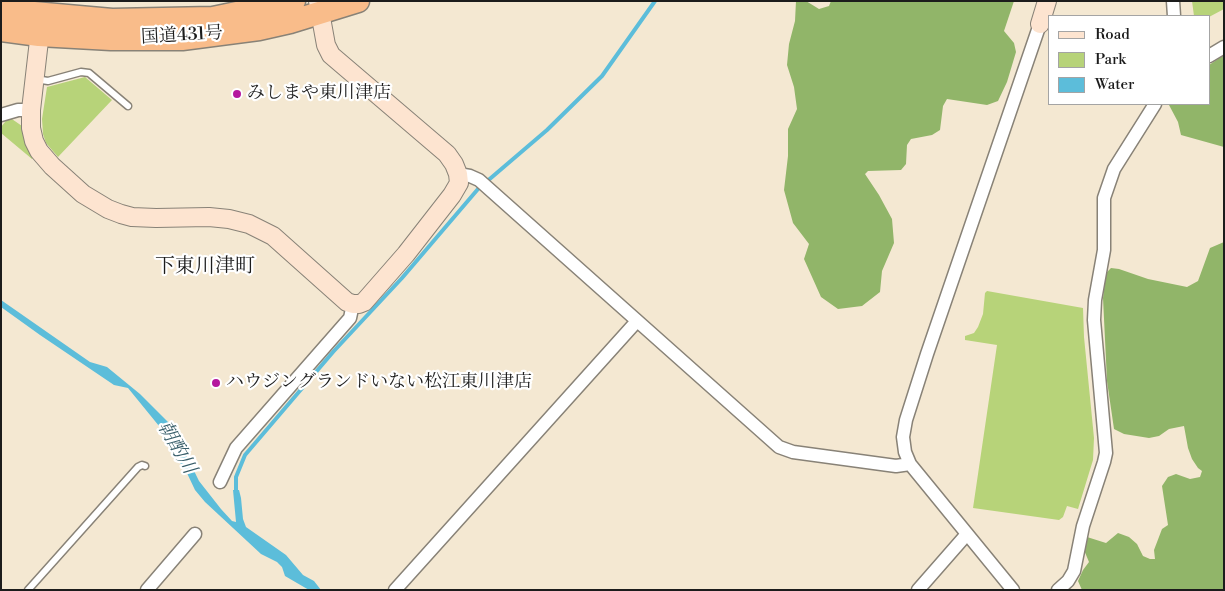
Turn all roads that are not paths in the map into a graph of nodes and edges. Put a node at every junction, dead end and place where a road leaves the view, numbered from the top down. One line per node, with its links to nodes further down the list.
1 (294, 1): 9 (highway, 国道431号)
2 (358, 1): 5 (highway, 国道431号)
3 (1047, 1): 8 (street)
4 (1173, 1): 7 (street)
5 (319, 7): 9 (highway, 国道431号); 18 (street)
6 (1, 10): 9 (highway, 国道431号)
7 (1174, 15)
8 (1040, 24): 21 (street)
9 (40, 25): 10 (highway, 国道431号); 13 (street)
10 (1, 30)
11 (1224, 47): 12 (street)
12 (1210, 55)
13 (34, 79): 15 (lane); 16 (street)
14 (1154, 105): 31 (street)
15 (128, 106)
16 (31, 110): 17 (street); 19 (street)
17 (1, 115)
18 (458, 174): 19 (street); 20 (street)
19 (353, 304): 23 (street)
20 (637, 321): 21 (street); 28 (street)
21 (910, 464): 25 (street)
22 (145, 466): 26 (lane)
23 (220, 482)
24 (195, 534): 27 (street)
25 (967, 534): 29 (street); 30 (street)
26 (28, 590)
27 (147, 590)
28 (395, 590)
29 (918, 590)
30 (1013, 590)
31 (1058, 590)

